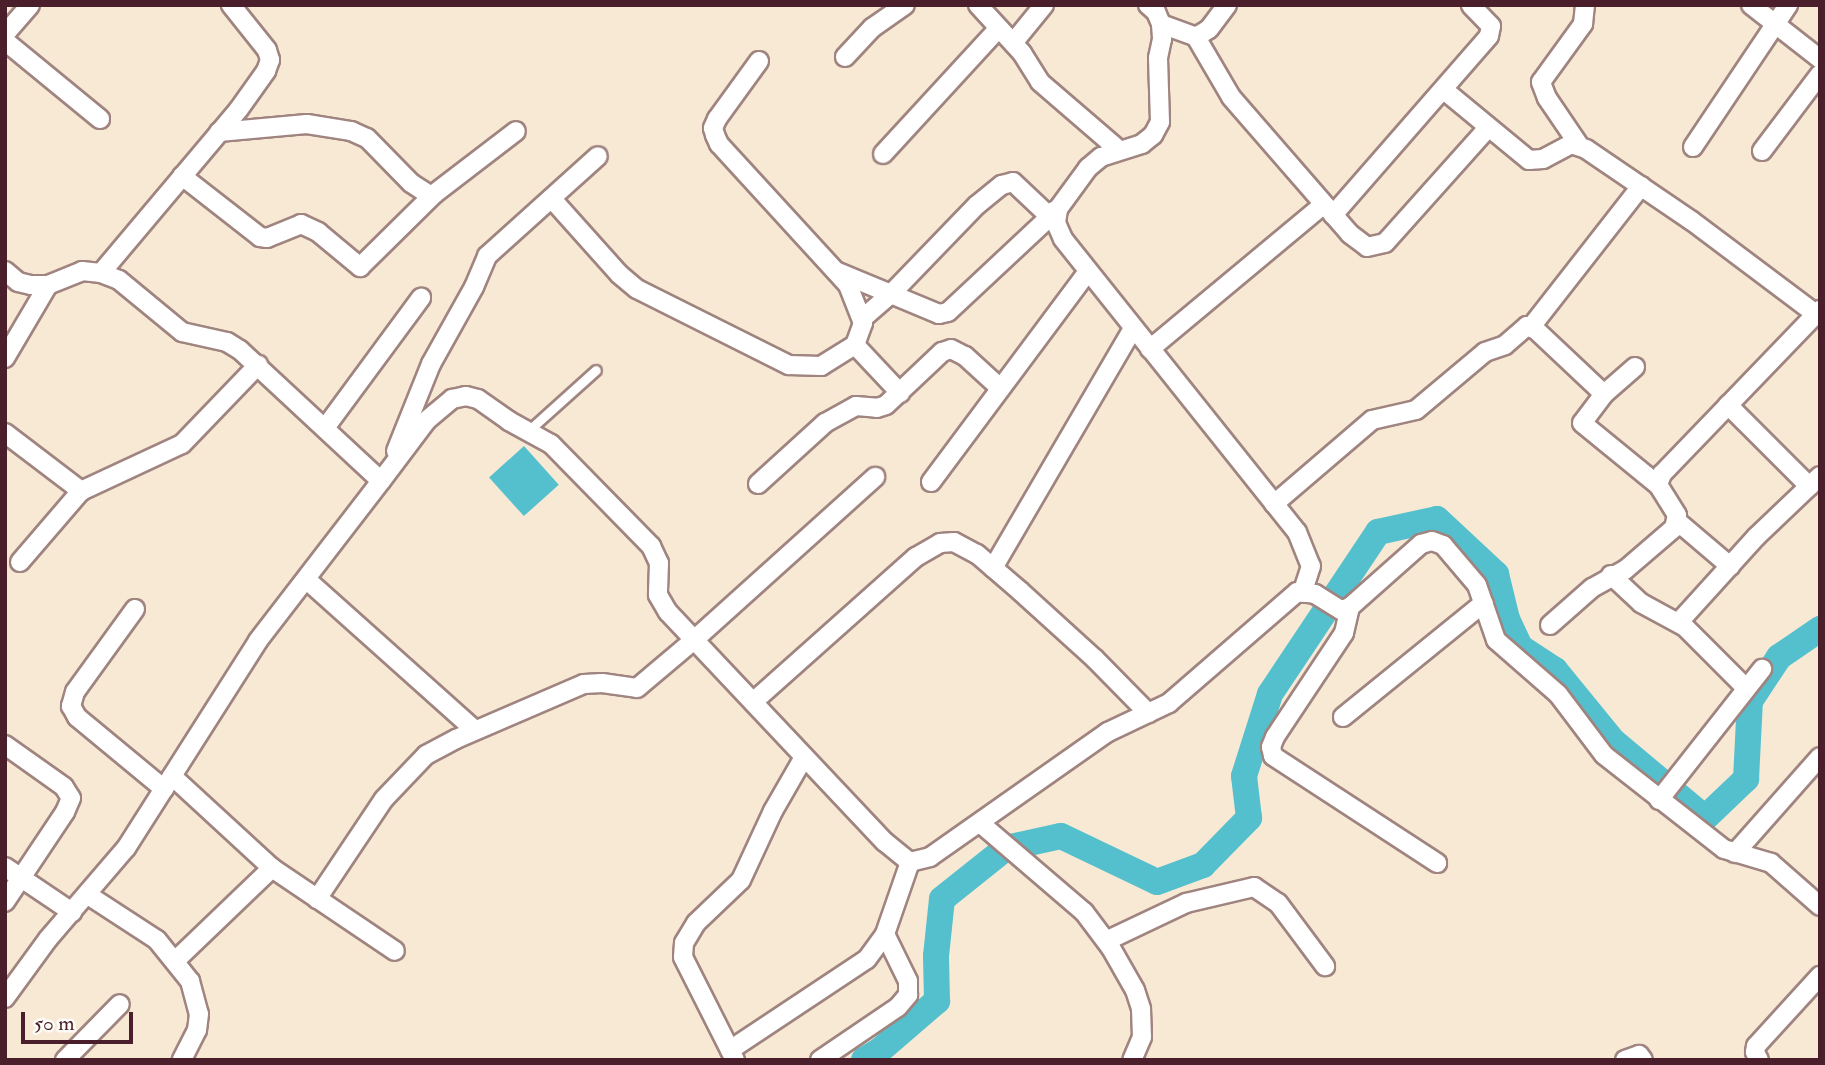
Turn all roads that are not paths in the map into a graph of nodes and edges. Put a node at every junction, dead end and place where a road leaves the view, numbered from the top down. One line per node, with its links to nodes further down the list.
1 (30, 5): 15 (street)
2 (231, 5): 27 (street)
3 (905, 5): 19 (street)
4 (978, 5): 14 (street)
5 (1044, 5): 18 (street)
6 (1148, 5): 12 (street)
7 (1227, 5): 16 (street)
8 (1471, 5): 23 (street)
9 (1585, 5): 28 (street)
10 (1751, 5): 13 (street)
11 (1788, 5): 13 (street)
12 (1161, 24): 16 (street); 30 (street)
13 (1776, 24): 20 (street); 29 (street)
14 (999, 29): 18 (street); 32 (street)
15 (5, 34)
16 (1196, 37): 39 (street)
17 (5, 41): 24 (street)
18 (1013, 43): 30 (street)
19 (845, 57)
20 (1820, 60)
21 (760, 61): 42 (street)
22 (1820, 74): 31 (street)
23 (1444, 90): 25 (street); 39 (street)
24 (100, 119)
25 (1488, 128): 28 (street); 39 (street)
26 (516, 131): 36 (street)
27 (219, 132): 34 (street); 36 (street)
28 (1579, 145): 35 (street)
29 (1693, 147)
30 (1119, 150): 38 (street)
31 (1762, 151)
32 (883, 155)
33 (597, 156): 37 (street)
34 (182, 176): 36 (street); 43 (street)
35 (1641, 186): 47 (street); 49 (street)
36 (434, 194)
37 (551, 199): 51 (street); 64 (street)
38 (1058, 209): 41 (street); 45 (street); 45 (street)
39 (1328, 209): 52 (street)
40 (5, 271): 44 (street)
41 (1088, 271): 50 (street); 57 (street)
42 (838, 272): 45 (street); 48 (street)
43 (101, 273): 44 (street); 54 (street)
44 (48, 285): 53 (street)
45 (890, 295): 48 (street)
46 (421, 298): 61 (street)
47 (1818, 312): 60 (street)
48 (862, 319): 51 (street)
49 (1531, 327): 59 (street); 72 (street)
50 (1133, 328): 52 (street); 76 (street)
51 (855, 345): 58 (street)
52 (1150, 349): 72 (street)
53 (5, 358)
54 (258, 365): 61 (street); 71 (street)
55 (1635, 366): 59 (street)
56 (596, 370): 62 (lane)
57 (999, 387): 58 (street); 68 (street)
58 (900, 393): 69 (street)
59 (1604, 394): 70 (street)
60 (1728, 405): 67 (street); 70 (street)
61 (325, 428): 66 (street)
62 (528, 431): 64 (street); 85 (street)
63 (5, 433): 71 (street)
64 (396, 461): 66 (street)
65 (875, 477): 85 (street)
66 (381, 481): 78 (street)
67 (1814, 481): 75 (street)
68 (931, 482)
69 (758, 484)
70 (1658, 485): 73 (street)
71 (81, 491): 74 (street)
72 (1274, 504): 79 (street)
73 (1676, 521): 75 (street); 77 (street)
74 (20, 562)
75 (1730, 566): 83 (street)
76 (993, 568): 88 (street); 89 (street)
77 (1611, 575): 83 (street); 84 (street)
78 (307, 580): 91 (street); 95 (street)
79 (1309, 593): 82 (street); 89 (street)
80 (1484, 603): 82 (street); 90 (street); 96 (street)
81 (135, 609): 95 (street)
82 (1346, 609): 100 (street)
83 (1679, 622): 87 (street)
84 (1550, 625)
85 (694, 640): 88 (street); 91 (street)
86 (1762, 669): 87 (street)
87 (1746, 688): 96 (street)
88 (753, 702): 93 (street)
89 (1148, 713): 97 (street)
90 (1343, 717)
91 (475, 730): 105 (street)
92 (5, 745): 103 (street)
93 (804, 757): 99 (street); 117 (street)
94 (1820, 757): 98 (street)
95 (168, 783): 102 (street); 104 (street)
96 (1660, 798): 98 (street)
97 (980, 823): 99 (street); 110 (street)
98 (1735, 853): 107 (street)
99 (910, 862): 109 (street)
100 (1437, 863)
101 (5, 867): 103 (street)
102 (272, 868): 105 (street); 112 (street)
103 (21, 878): 106 (street); 108 (street)
104 (88, 895): 108 (street); 112 (street)
105 (317, 899): 111 (street)
106 (5, 902)
107 (1820, 906)
108 (72, 912): 115 (street)
109 (885, 934): 117 (street); 120 (street)
110 (1106, 941): 113 (street); 121 (street)
111 (395, 951)
112 (176, 960): 119 (street)
113 (1325, 966)
114 (1820, 976): 124 (street)
115 (5, 998)
116 (120, 1004): 118 (street)
117 (732, 1055)
118 (65, 1060)
119 (182, 1060)
120 (820, 1060)
121 (1132, 1060)
122 (1625, 1060): 123 (street)
123 (1643, 1060)
124 (1759, 1060)

